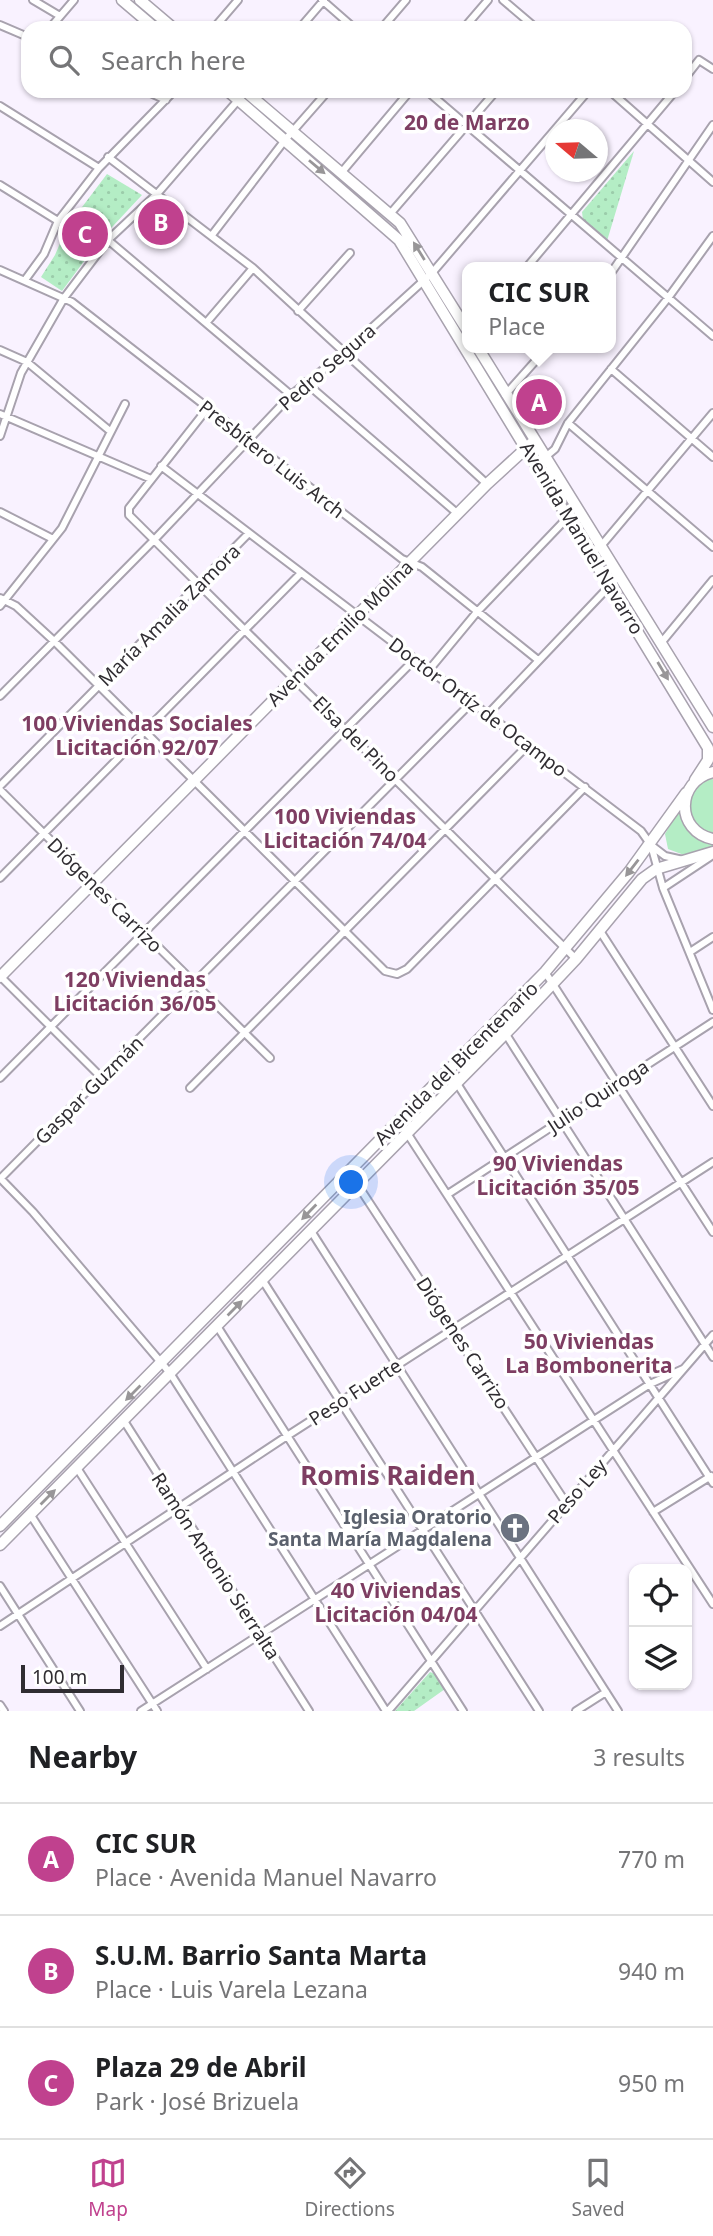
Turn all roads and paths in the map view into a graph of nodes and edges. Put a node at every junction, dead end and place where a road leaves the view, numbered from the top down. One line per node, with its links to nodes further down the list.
1 (33, 0): 10 (street)
2 (74, 0): 10 (street)
3 (122, 0): 12 (main road)
4 (140, 0): 13 (main road)
5 (323, 0): 15 (street); 16 (street)
6 (406, 0): 17 (street)
7 (488, 0): 18 (street)
8 (503, 0): 19 (street)
9 (236, 1): 14 (street)
10 (60, 16): 11 (street)
11 (56, 21)
12 (147, 21)
13 (165, 21)
14 (220, 21)
15 (306, 21)
16 (346, 21)
17 (388, 21)
18 (470, 21)
19 (528, 21)
20 (0, 25): 21 (street)
21 (21, 34)
22 (692, 69): 23 (street)
23 (713, 69)
24 (162, 98): 34 (street)
25 (240, 98): 47 (street)
26 (249, 98): 39 (main road, Avenida Manuel Navarro)
27 (322, 98): 39 (street)
28 (404, 98): 44 (street)
29 (436, 98): 36 (street)
30 (490, 98): 36 (street)
31 (582, 98): 43 (street, Pedro Segura)
32 (618, 98): 37 (street)
33 (670, 98): 37 (street)
34 (166, 100): 40 (street)
35 (0, 106): 42 (street)
36 (467, 125): 43 (street); 48 (street)
37 (649, 125): 41 (street); 49 (street)
38 (713, 125): 41 (street)
39 (289, 136): 44 (main road, Avenida Manuel Navarro); 51 (street); 60 (main road, Avenida Manuel Navarro, one-way to 60)
40 (108, 157): 42 (street); 47 (street)
41 (689, 160): 45 (street); 55 (street)
42 (99, 168): 50 (street)
43 (520, 170): 49 (street); 60 (street, Pedro Segura)
44 (341, 173): 48 (main road, Avenida Manuel Navarro)
45 (713, 182)
46 (0, 185): 50 (street)
47 (157, 194): 51 (street); 53 (street)
48 (390, 214): 60 (main road, Avenida Manuel Navarro, one-way to 48)
49 (572, 214): 55 (street); 56 (street)
50 (58, 221): 61 (street)
51 (212, 235): 58 (street)
52 (713, 236): 63 (street)
53 (108, 240): 62 (street); 65 (street)
54 (350, 253): 64 (street)
55 (622, 257): 57 (street); 63 (street)
56 (531, 262)
57 (616, 266)
58 (253, 268): 64 (street); 65 (street)
59 (0, 270): 61 (street, Presbítero Luis Arch)
60 (428, 276): 66 (main road, Avenida Manuel Navarro); 67 (main road, Avenida Manuel Navarro); 73 (street, Pedro Segura)
61 (25, 280): 62 (street, Presbítero Luis Arch)
62 (64, 298): 74 (street); 80 (street, Presbítero Luis Arch)
63 (668, 298): 68 (street); 75 (street)
64 (298, 311): 73 (street)
65 (206, 323): 77 (street)
66 (462, 323)
67 (462, 332)
68 (713, 336)
69 (0, 350): 74 (street)
70 (475, 353): 78 (main road, Avenida Manuel Navarro)
71 (480, 353): 78 (main road, Avenida Manuel Navarro)
72 (542, 353): 78 (street)
73 (343, 354): 76 (street, Pedro Segura); 94 (street)
74 (27, 362): 82 (street); 84 (street)
75 (611, 369): 83 (street); 86 (street)
76 (305, 382): 77 (street, Pedro Segura); 98 (street)
77 (291, 396): 87 (street, Pedro Segura)
78 (502, 397): 88 (main road, Avenida Manuel Navarro)
79 (125, 404): 84 (street)
80 (206, 409): 87 (street, Presbítero Luis Arch); 92 (street)
81 (713, 414): 86 (street)
82 (3, 415): 85 (street); 89 (street)
83 (568, 423): 91 (street); 95 (street)
84 (110, 431): 89 (street)
85 (0, 436)
86 (691, 439): 90 (street); 95 (street)
87 (249, 442): 96 (street, Pedro Segura); 106 (street, Presbítero Luis Arch)
88 (530, 443): 91 (main road, Avenida Manuel Navarro); 94 (main road, Avenida Emilio Molina)
89 (98, 456): 93 (street); 101 (street)
90 (713, 457)
91 (542, 461): 99 (main road, Avenida Manuel Navarro); 103 (main road, Avenida Manuel Navarro)
92 (160, 466): 93 (street); 96 (street, Doctor Ortíz de Ocampo)
93 (150, 479): 102 (street, Elsa del Pino)
94 (487, 484): 98 (main road, Avenida Emilio Molina)
95 (647, 492): 103 (street); 104 (street)
96 (198, 495): 100 (street, Doctor Ortíz de Ocampo); 102 (street, Pedro Segura)
97 (0, 512): 101 (street)
98 (458, 513): 106 (main road, Avenida Emilio Molina)
99 (569, 516): 105 (main road, Avenida Manuel Navarro); 113 (street)
100 (249, 533): 107 (street, Doctor Ortíz de Ocampo); 110 (street, María Amalia Zamora)
101 (53, 539): 112 (street)
102 (155, 539): 110 (street, Elsa del Pino); 116 (street, Pedro Segura)
103 (601, 546): 105 (street); 108 (main road, Avenida Manuel Navarro)
104 (713, 547)
105 (592, 552): 111 (main road, Avenida Manuel Navarro)
106 (411, 562): 113 (street, Presbítero Luis Arch); 114 (main road, Avenida Emilio Molina)
107 (301, 573): 114 (street, Doctor Ortíz de Ocampo); 115 (street)
108 (619, 576): 111 (street); 117 (main road, Avenida Manuel Navarro)
109 (713, 580): 117 (street)
110 (201, 584): 115 (street, Elsa del Pino); 122 (street, María Amalia Zamora)
111 (611, 584): 119 (street); 130 (main road, Avenida Manuel Navarro, one-way to 130)
112 (2, 601): 116 (street)
113 (477, 612): 119 (street, Presbítero Luis Arch); 120 (street)
114 (357, 616): 118 (street, Doctor Ortíz de Ocampo); 121 (main road, Avenida Emilio Molina)
115 (246, 630): 121 (street, Elsa del Pino); 128 (street)
116 (54, 641): 122 (street); 123 (street, Pedro Segura)
117 (661, 644): 126 (main road, Avenida Manuel Navarro)
118 (415, 659): 120 (street, Doctor Ortíz de Ocampo); 127 (street)
119 (538, 660): 125 (street)
120 (429, 670): 124 (street, Doctor Ortíz de Ocampo)
121 (295, 678): 127 (street, Elsa del Pino); 134 (main road, Avenida Emilio Molina)
122 (99, 686): 128 (street); 136 (street, María Amalia Zamora)
123 (0, 696)
124 (472, 702): 125 (street, Doctor Ortíz de Ocampo); 132 (street, Gaspar Guzmán)
125 (488, 714): 129 (street, Doctor Ortíz de Ocampo)
126 (713, 727)
127 (346, 729): 132 (street, Elsa del Pino); 139 (street)
128 (146, 732): 134 (street); 140 (street)
129 (529, 744): 135 (street, Doctor Ortíz de Ocampo); 138 (street)
130 (711, 752): 133 (main road, Avenida Manuel Navarro)
131 (713, 772): 133 (main road)
132 (397, 779): 138 (street, Elsa del Pino); 148 (street, Gaspar Guzmán)
133 (695, 780): 137 (main road, Avenida Manuel Navarro)
134 (194, 781): 139 (street); 149 (main road, Avenida Emilio Molina)
135 (584, 787): 142 (street, Doctor Ortíz de Ocampo); 147 (street)
136 (0, 788): 140 (street, Diógenes Carrizo)
137 (686, 793): 141 (main road); 142 (main road, Avenida del Bicentenario)
138 (446, 829): 147 (street, Elsa del Pino); 151 (street)
139 (245, 831): 148 (street); 153 (street)
140 (44, 834): 146 (street); 149 (street, Diógenes Carrizo)
141 (713, 839)
142 (650, 845): 144 (street); 145 (street, Doctor Ortíz de Ocampo); 155 (main road, Avenida del Bicentenario, one-way to 155)
143 (713, 853): 144 (main road, Avenida del Bicentenario); 150 (street)
144 (687, 860): 145 (main road, Avenida del Bicentenario)
145 (656, 869): 150 (street, Doctor Ortíz de Ocampo); 152 (main road, Avenida del Bicentenario)
146 (0, 878)
147 (496, 878): 151 (street); 155 (street, Elsa del Pino)
148 (295, 881): 151 (street); 160 (street, Gaspar Guzmán)
149 (93, 882): 153 (street, Diógenes Carrizo); 159 (main road, Avenida Emilio Molina)
150 (663, 888): 156 (street, Doctor Ortíz de Ocampo)
151 (346, 931): 165 (street)
152 (600, 931): 157 (main road, Avenida del Bicentenario); 167 (street)
153 (144, 933): 160 (street, Diógenes Carrizo); 164 (street)
154 (713, 937): 156 (street)
155 (566, 950): 157 (street, Elsa del Pino); 158 (main road, Avenida del Bicentenario)
156 (690, 952): 162 (street, Doctor Ortíz de Ocampo)
157 (576, 959): 161 (main road, Avenida del Bicentenario)
158 (545, 972): 161 (street); 194 (main road, Avenida del Bicentenario, one-way to 194)
159 (0, 976): 164 (street)
160 (194, 983): 165 (street, Diógenes Carrizo); 169 (street, Gaspar Guzmán)
161 (553, 984): 166 (main road, Avenida del Bicentenario); 172 (street)
162 (713, 1010)
163 (713, 1022): 167 (street, Julio Quiroga)
164 (51, 1027): 169 (street); 170 (street)
165 (245, 1033): 168 (street, Diógenes Carrizo); 173 (street)
166 (505, 1033): 171 (main road, Avenida del Bicentenario); 175 (street)
167 (674, 1046): 172 (street, Julio Quiroga); 174 (street)
168 (270, 1058)
169 (102, 1077): 179 (street, Gaspar Guzmán)
170 (0, 1078)
171 (456, 1082): 176 (main road, Avenida del Bicentenario); 177 (street)
172 (618, 1084): 175 (street, Julio Quiroga); 180 (street)
173 (190, 1088)
174 (713, 1106)
175 (561, 1120): 177 (street, Julio Quiroga); 183 (street)
176 (407, 1133): 181 (main road, Avenida del Bicentenario); 182 (street)
177 (505, 1157): 182 (street, Julio Quiroga); 186 (street)
178 (713, 1162): 180 (street, Peso Fuerte)
179 (0, 1179): 194 (street)
180 (681, 1183): 183 (street, Peso Fuerte); 185 (street)
181 (357, 1184): 184 (main road, Avenida del Bicentenario); 190 (street, Diógenes Carrizo)
182 (448, 1194): 188 (street)
183 (624, 1219): 186 (street, Peso Fuerte); 192 (street)
184 (311, 1231): 187 (main road, Avenida del Bicentenario); 195 (street)
185 (713, 1232)
186 (567, 1255): 188 (street, Peso Fuerte); 198 (street)
187 (262, 1281): 189 (main road, Avenida del Bicentenario, one-way to 187); 200 (street)
188 (511, 1292): 190 (street, Peso Fuerte); 202 (street)
189 (217, 1326): 197 (main road, Avenida del Bicentenario); 203 (street)
190 (454, 1328): 195 (street, Peso Fuerte); 205 (street, Diógenes Carrizo)
191 (713, 1335): 192 (street, Peso Ley)
192 (705, 1344): 193 (street); 196 (street, Peso Ley)
193 (713, 1357)
194 (162, 1364): 197 (street); 214 (main road, Avenida del Bicentenario, one-way to 214)
195 (397, 1366): 200 (street, Peso Fuerte); 209 (street)
196 (683, 1369): 198 (street); 199 (street, Peso Ley)
197 (170, 1373): 201 (main road, Avenida del Bicentenario); 207 (street)
198 (650, 1384): 199 (street); 202 (street)
199 (659, 1397): 204 (street, Peso Ley); 208 (street)
200 (341, 1401): 203 (street, Peso Fuerte); 215 (street)
201 (124, 1421): 206 (main road, Avenida del Bicentenario); 211 (street, Ramón Antonio Sierralta)
202 (593, 1421): 204 (street); 205 (street)
203 (287, 1436): 207 (street, Peso Fuerte); 219 (street)
204 (613, 1450): 210 (street, Peso Ley); 212 (street)
205 (537, 1457): 209 (street); 210 (street, Diógenes Carrizo)
206 (77, 1468): 213 (main road, Avenida del Bicentenario, one-way to 206); 216 (street)
207 (233, 1472): 211 (street, Peso Fuerte); 222 (street)
208 (712, 1478): 212 (street)
209 (478, 1495): 215 (street); 218 (street)
210 (566, 1503): 218 (street, Peso Ley)
211 (179, 1507): 216 (street, Peso Fuerte); 227 (street, Ramón Antonio Sierralta)
212 (653, 1512): 223 (street)
213 (30, 1514): 217 (main road, Avenida del Bicentenario); 220 (street)
214 (0, 1526)
215 (423, 1531): 219 (street); 224 (street)
216 (124, 1543): 220 (street, Peso Fuerte); 229 (street)
217 (0, 1545)
218 (519, 1558): 224 (street, Peso Ley); 230 (street)
219 (369, 1565): 222 (street); 228 (street)
220 (72, 1578): 225 (street, Peso Fuerte); 231 (street)
221 (0, 1586): 225 (street)
222 (315, 1599): 227 (street); 238 (street)
223 (713, 1604)
224 (474, 1610): 228 (street, Peso Ley); 240 (street)
225 (19, 1615): 226 (street, Peso Fuerte); 234 (street)
226 (0, 1626)
227 (260, 1635): 229 (street); 237 (street, Ramón Antonio Sierralta)
228 (430, 1661): 238 (street, Peso Ley); 239 (street)
229 (207, 1669): 231 (street)
230 (606, 1692): 241 (street); 242 (street)
231 (152, 1704): 235 (street); 236 (street)
232 (0, 1705): 233 (street)
233 (4, 1711)
234 (80, 1711)
235 (141, 1711)
236 (157, 1711)
237 (309, 1711)
238 (387, 1711)
239 (463, 1711)
240 (539, 1711)
241 (576, 1711)
242 (618, 1711)

